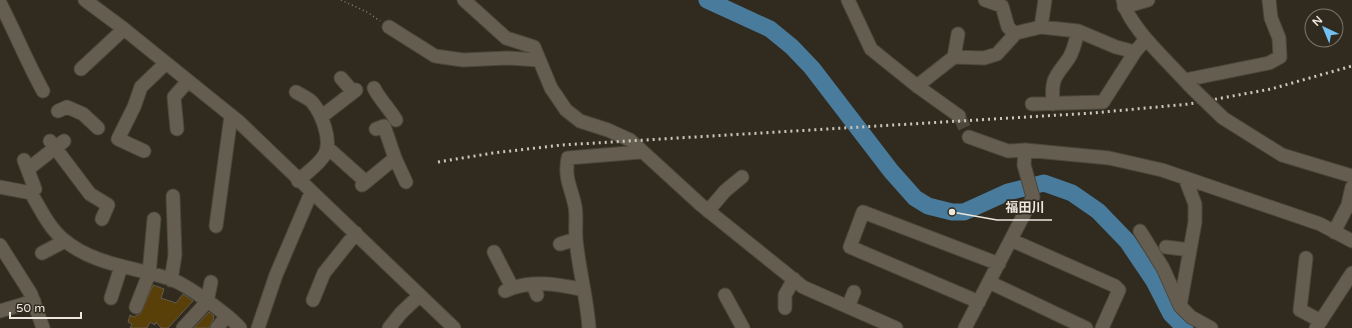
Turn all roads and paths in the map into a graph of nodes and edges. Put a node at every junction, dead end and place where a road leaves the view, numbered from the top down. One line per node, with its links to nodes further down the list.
1 (85, 0): 13 (street)
2 (341, 0): 11 (path)
3 (466, 0): 20 (street)
4 (848, 0): 26 (street)
5 (985, 0): 16 (street)
6 (1045, 0): 12 (street)
7 (1148, 0): 10 (street)
8 (1269, 0): 25 (street)
9 (0, 3): 28 (street)
10 (1124, 4): 17 (street)
11 (389, 27): 20 (street)
12 (1040, 27): 14 (street); 16 (street)
13 (124, 29): 21 (street); 22 (street)
14 (1078, 31): 18 (street); 31 (street)
15 (958, 34): 19 (street)
16 (1015, 34): 19 (street)
17 (1146, 39): 18 (street); 25 (street)
18 (1135, 52): 31 (street)
19 (954, 57): 26 (street)
20 (539, 60): 42 (street)
21 (166, 63): 24 (street); 38 (street)
22 (81, 69)
23 (341, 78): 35 (street)
24 (188, 81): 33 (street); 36 (street)
25 (1189, 84): 44 (street, bridge)
26 (917, 86): 34 (street)
27 (374, 88): 43 (street)
28 (43, 91)
29 (296, 92): 35 (street)
30 (1032, 104): 31 (street)
31 (1053, 104)
32 (58, 111): 38 (street)
33 (231, 116): 47 (street); 57 (street)
34 (959, 116)
35 (321, 117): 39 (street)
36 (178, 129)
37 (969, 137): 40 (street)
38 (118, 139): 41 (street)
39 (328, 148): 43 (street); 47 (street)
40 (1025, 150): 46 (street); 62 (street)
41 (144, 151)
42 (641, 152): 54 (street); 61 (street)
43 (395, 158): 48 (street)
44 (1352, 176)
45 (742, 177): 54 (street)
46 (1185, 178): 60 (street); 68 (street)
47 (298, 180): 52 (street)
48 (406, 182)
49 (0, 187): 51 (street)
50 (1352, 187): 60 (street)
51 (31, 193): 55 (street); 63 (street)
52 (311, 193): 59 (street); 100 (street)
53 (173, 196): 56 (street)
54 (708, 211): 76 (street)
55 (102, 219)
56 (174, 221): 75 (street); 77 (street)
57 (216, 226)
58 (1140, 231): 89 (street)
59 (356, 232): 83 (street); 85 (street)
60 (1334, 232): 64 (street)
61 (576, 239): 65 (street); 80 (street)
62 (1011, 240): 72 (street); 108 (street)
63 (65, 241): 70 (street); 73 (street)
64 (1352, 241)
65 (560, 244)
66 (0, 245): 86 (street)
67 (1166, 247): 68 (street)
68 (1190, 250): 89 (street)
69 (494, 252): 80 (street)
70 (42, 253)
71 (1306, 258): 95 (street)
72 (999, 264): 79 (street); 88 (street)
73 (121, 267): 75 (street); 84 (street)
74 (1352, 273): 95 (street)
75 (149, 274): 77 (street); 90 (street)
76 (794, 279): 91 (street); 92 (street)
77 (171, 280): 87 (street)
78 (211, 282): 87 (street)
79 (990, 282): 88 (street); 107 (street)
80 (584, 290): 103 (street)
81 (854, 292): 91 (street)
82 (725, 295): 104 (street)
83 (419, 296): 101 (street); 102 (street)
84 (111, 298)
85 (313, 300)
86 (34, 301): 93 (street); 96 (street)
87 (207, 302): 94 (street); 97 (street)
88 (979, 302): 106 (street)
89 (1180, 306): 109 (street)
90 (136, 307)
91 (848, 307): 105 (street)
92 (785, 308)
93 (0, 311)
94 (226, 317): 98 (street); 99 (street)
95 (1318, 324)
96 (43, 328)
97 (182, 328)
98 (217, 328)
99 (240, 328)
100 (258, 328)
101 (389, 328)
102 (454, 328)
103 (589, 328)
104 (743, 328)
105 (896, 328)
106 (965, 328)
107 (1086, 328)
108 (1102, 328)
109 (1211, 328)

